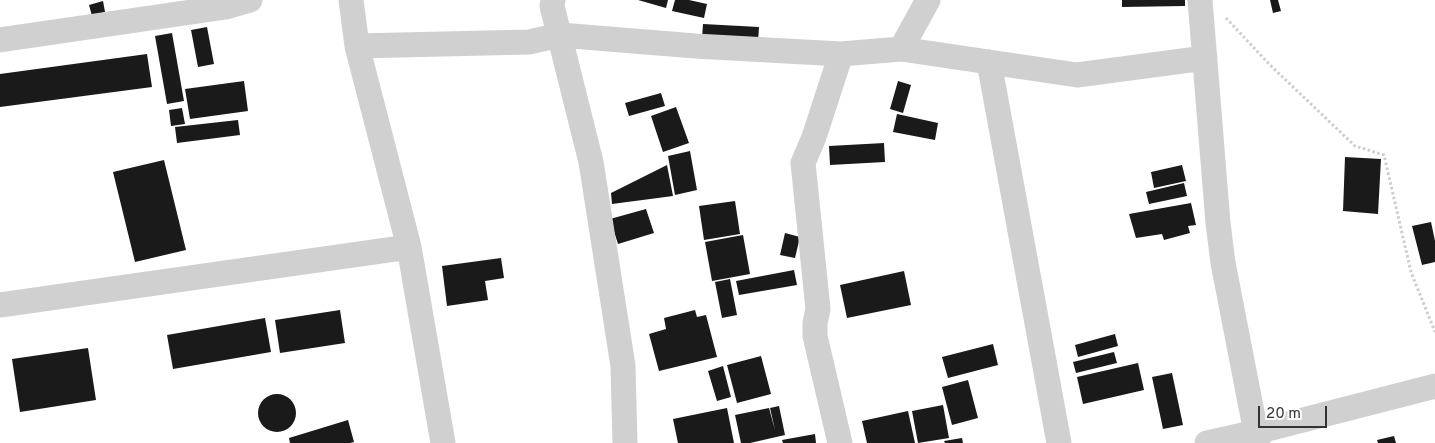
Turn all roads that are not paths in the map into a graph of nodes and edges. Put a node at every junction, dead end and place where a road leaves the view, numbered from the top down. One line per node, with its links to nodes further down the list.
1 (250, 0): 6 (street)
2 (351, 0): 9 (street)
3 (553, 0): 7 (street)
4 (928, 0): 10 (street)
5 (1200, 0): 12 (street)
6 (123, 11): 8 (street)
7 (560, 35): 9 (street); 11 (street); 19 (street)
8 (0, 40)
9 (357, 46): 14 (street)
10 (901, 49): 11 (street); 13 (street)
11 (841, 54): 20 (street)
12 (1205, 58): 13 (street); 17 (street)
13 (989, 62): 21 (street)
14 (409, 248): 15 (street); 18 (street)
15 (0, 305)
16 (1435, 386): 17 (street)
17 (1257, 438): 22 (street)
18 (443, 443)
19 (626, 443)
20 (840, 443)
21 (1059, 443)
22 (1206, 443)

